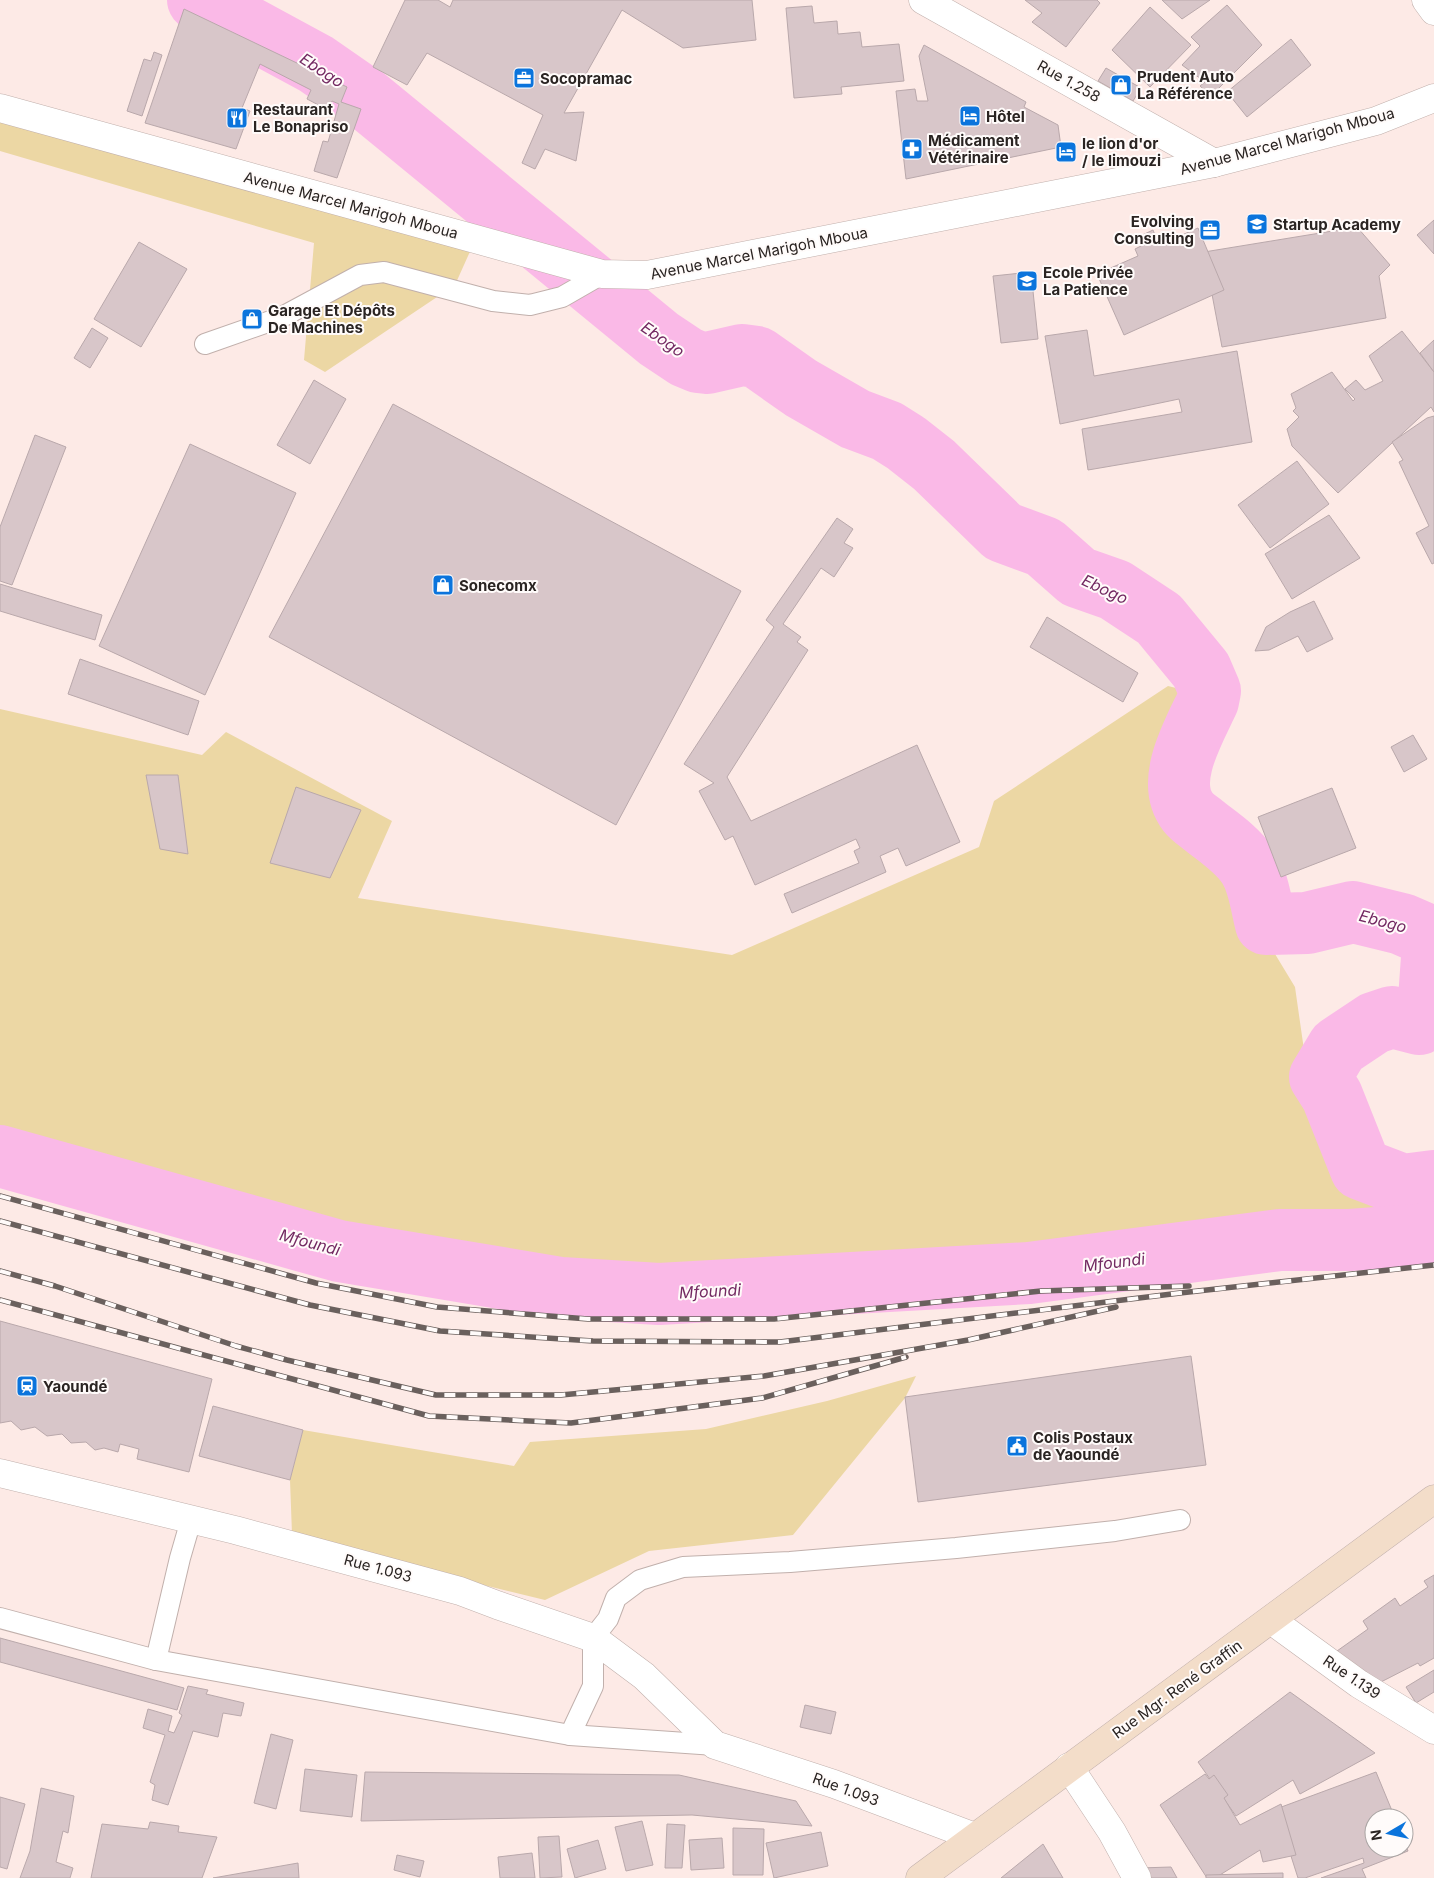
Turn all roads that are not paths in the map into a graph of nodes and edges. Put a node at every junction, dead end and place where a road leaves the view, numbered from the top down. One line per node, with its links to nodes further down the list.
1 (923, 0): 4 (street, Rue 1.258)
2 (1434, 98): 4 (street, Avenue Marcel Marigoh Mboua)
3 (0, 108): 5 (street, Avenue Marcel Marigoh Mboua)
4 (1214, 163): 5 (street, Avenue Marcel Marigoh Mboua)
5 (602, 274): 6 (lane)
6 (205, 344)
7 (0, 1473): 9 (street, Rue 1.093)
8 (1434, 1499): 12 (main road, Rue Mgr. René Graffin)
9 (191, 1520): 13 (street, Rue 1.093); 14 (lane)
10 (1180, 1520): 13 (lane)
11 (0, 1618): 14 (lane, Rue 1.093)
12 (1272, 1620): 15 (street, Rue 1.139); 18 (main road, Rue Mgr. René Graffin)
13 (593, 1638): 16 (lane); 17 (street, Rue 1.093)
14 (156, 1660): 16 (lane, Rue 1.093)
15 (1434, 1730)
16 (570, 1735): 17 (lane, Rue 1.093)
17 (716, 1745): 19 (street, Rue 1.093)
18 (1069, 1767): 19 (main road, Rue Mgr. René Graffin); 21 (street)
19 (975, 1837): 20 (main road, Rue Mgr. René Graffin)
20 (920, 1878)
21 (1137, 1878)

